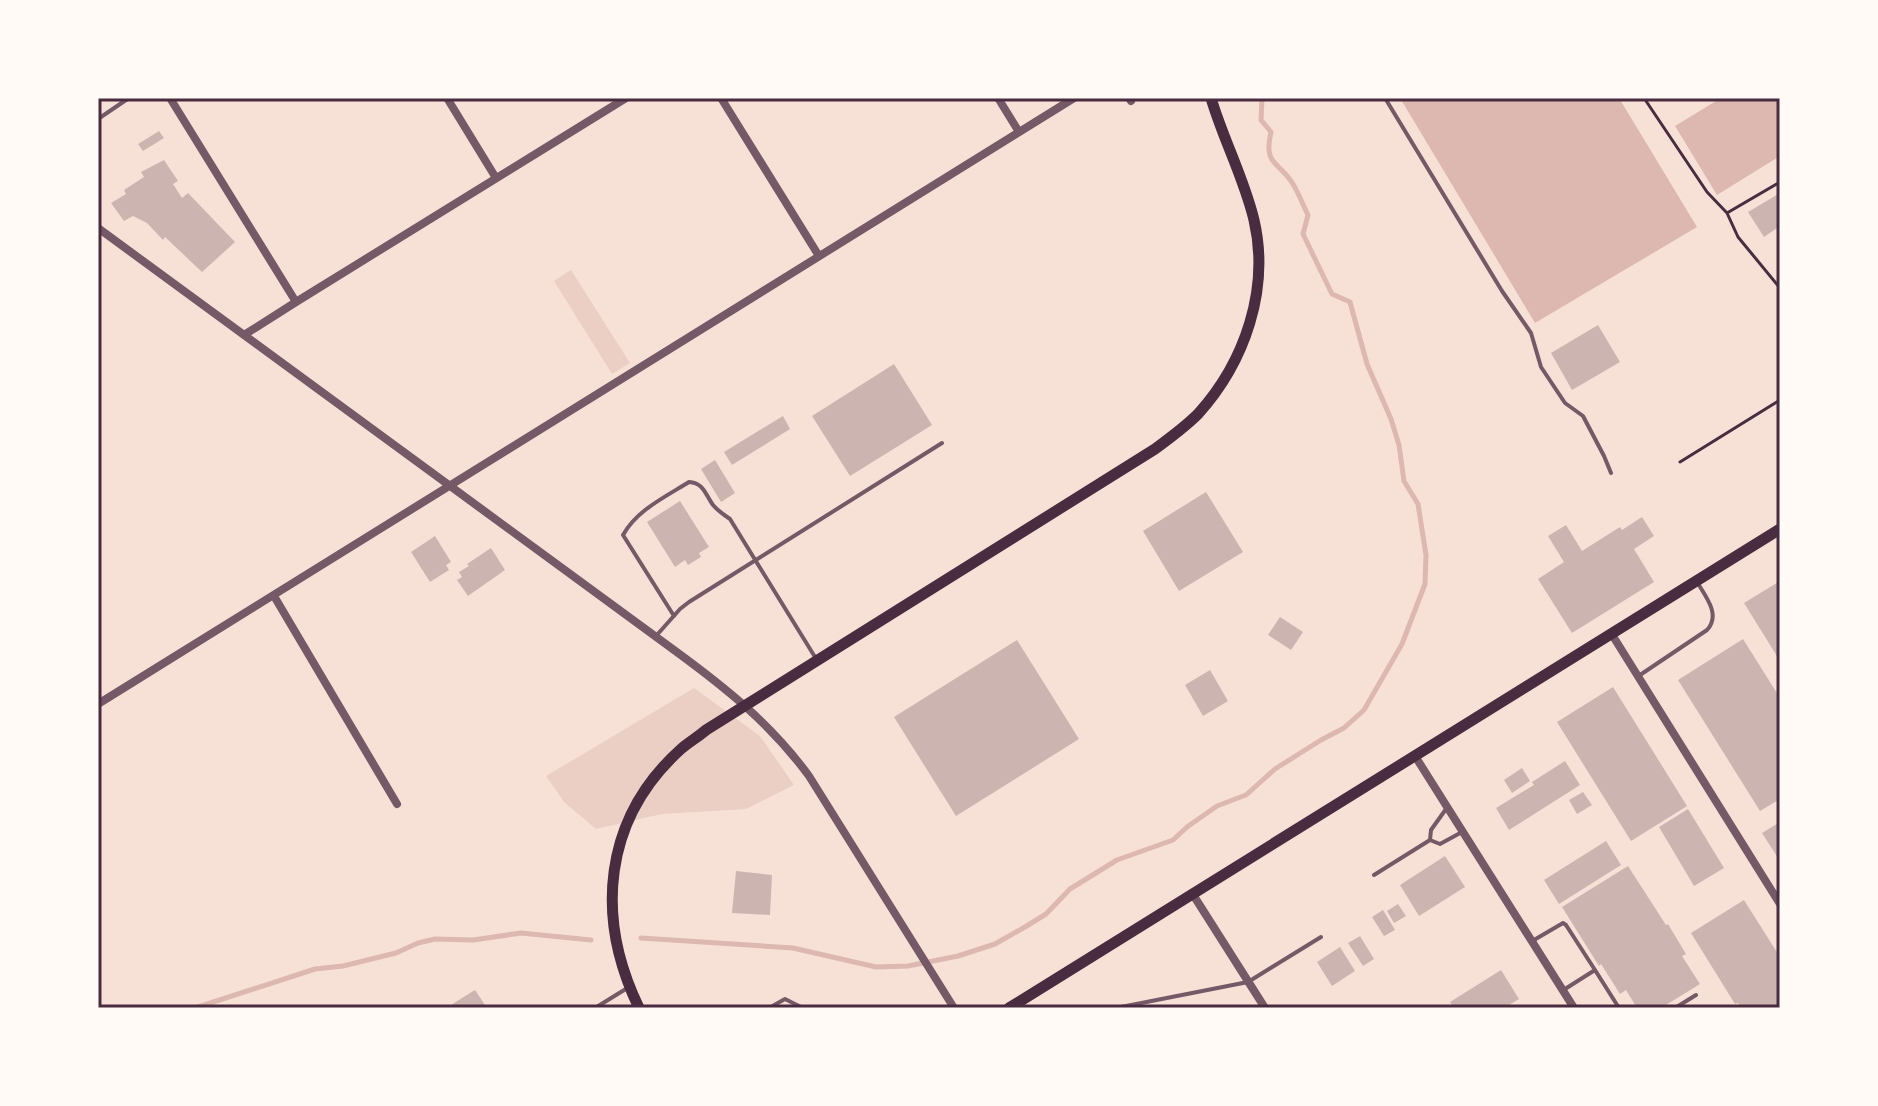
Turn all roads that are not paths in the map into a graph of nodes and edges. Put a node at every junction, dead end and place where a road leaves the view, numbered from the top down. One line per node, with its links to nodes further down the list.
1 (129, 98): 10 (lane)
2 (170, 98): 15 (street)
3 (447, 98): 12 (street)
4 (626, 98): 12 (street)
5 (721, 98): 14 (street)
6 (998, 98): 11 (street)
7 (1074, 98): 11 (street)
8 (1211, 98): 27 (main road)
9 (1385, 98): 18 (lane)
10 (98, 119)
11 (1019, 132): 14 (street)
12 (496, 178): 15 (street)
13 (98, 228): 16 (street)
14 (819, 256): 19 (street)
15 (296, 302): 16 (street)
16 (244, 335): 19 (street)
17 (942, 443): 21 (lane)
18 (1611, 473)
19 (449, 486): 23 (street); 26 (street)
20 (1780, 529): 22 (main road)
21 (755, 561): 24 (lane); 24 (lane); 27 (lane)
22 (1696, 581): 25 (main road); 28 (lane)
23 (274, 596): 29 (street); 32 (street)
24 (674, 616): 26 (lane)
25 (1611, 633): 28 (street); 31 (main road)
26 (656, 636): 30 (street)
27 (817, 660): 30 (main road)
28 (1638, 676): 38 (street)
29 (98, 704)
30 (745, 706): 43 (main road); 50 (street)
31 (1415, 756): 33 (street); 37 (main road)
32 (397, 804)
33 (1447, 807): 34 (street); 35 (lane)
34 (1462, 832): 35 (lane); 40 (street)
35 (1430, 840): 36 (lane)
36 (1374, 875)
37 (1192, 893): 42 (street); 51 (main road)
38 (1780, 904)
39 (1321, 937): 42 (lane)
40 (1531, 941): 41 (lane); 44 (street)
41 (1595, 970): 44 (lane); 55 (lane)
42 (1248, 982): 52 (lane); 53 (street)
43 (629, 987): 46 (lane); 47 (main road)
44 (1563, 991): 54 (street)
45 (1696, 995): 56 (lane)
46 (595, 1008)
47 (639, 1008)
48 (769, 1008): 49 (lane)
49 (803, 1008)
50 (954, 1008)
51 (1009, 1008)
52 (1116, 1008)
53 (1265, 1008)
54 (1574, 1008)
55 (1619, 1008)
56 (1675, 1008)

